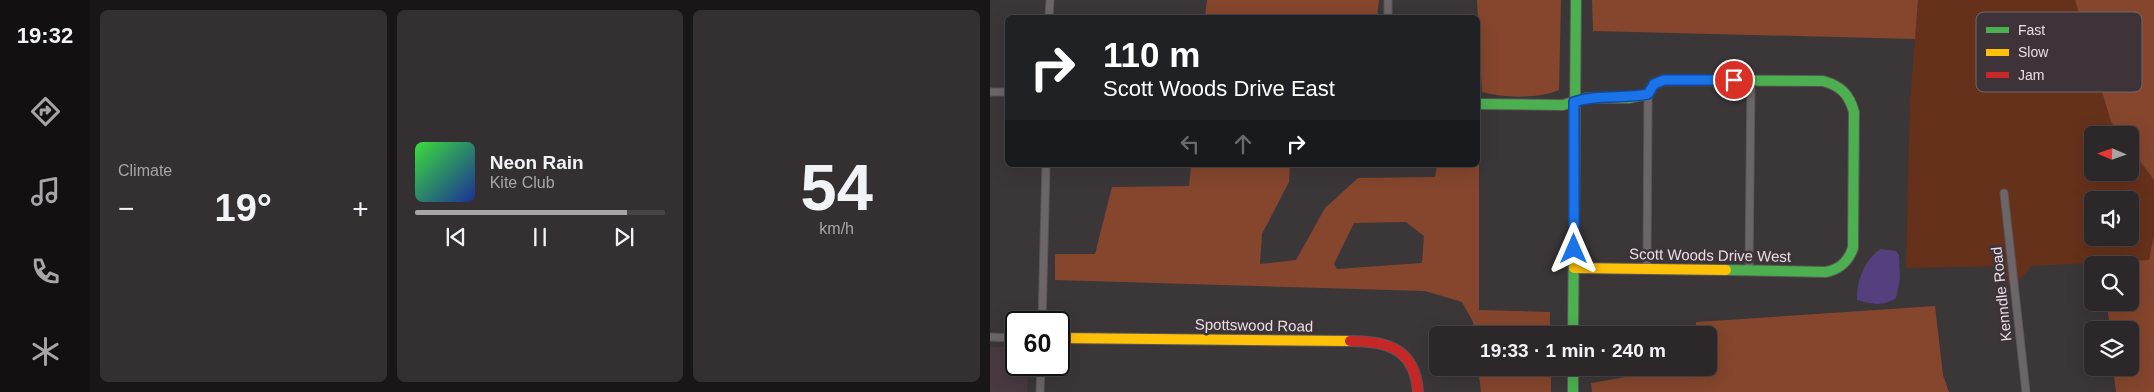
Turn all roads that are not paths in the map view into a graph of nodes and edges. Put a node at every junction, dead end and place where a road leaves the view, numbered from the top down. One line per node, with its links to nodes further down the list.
1 (1050, 0): 4 (street)
2 (1388, 0): 5 (street)
3 (1576, 0): 10 (street)
4 (1049, 15)
5 (1388, 15)
6 (1751, 80): 9 (street); 16 (street); 16 (street, Scott Woods Drive West)
7 (990, 92): 8 (street)
8 (1005, 92)
9 (1648, 94): 10 (street); 15 (street)
10 (1574, 102): 11 (street); 14 (street)
11 (1480, 104)
12 (1046, 167): 17 (street)
13 (2004, 194): 27 (street, Kenndle Road)
14 (1574, 268): 15 (street, Scott Woods Drive West); 18 (street)
15 (1647, 268): 16 (street, Scott Woods Drive West)
16 (1749, 270)
17 (1042, 311)
18 (1573, 326)
19 (990, 337): 20 (street)
20 (1005, 338)
21 (1070, 338): 25 (street, Spottswood Road)
22 (1041, 376): 24 (street)
23 (1573, 376): 26 (street)
24 (1040, 392)
25 (1418, 392)
26 (1573, 392)
27 (2026, 392)

